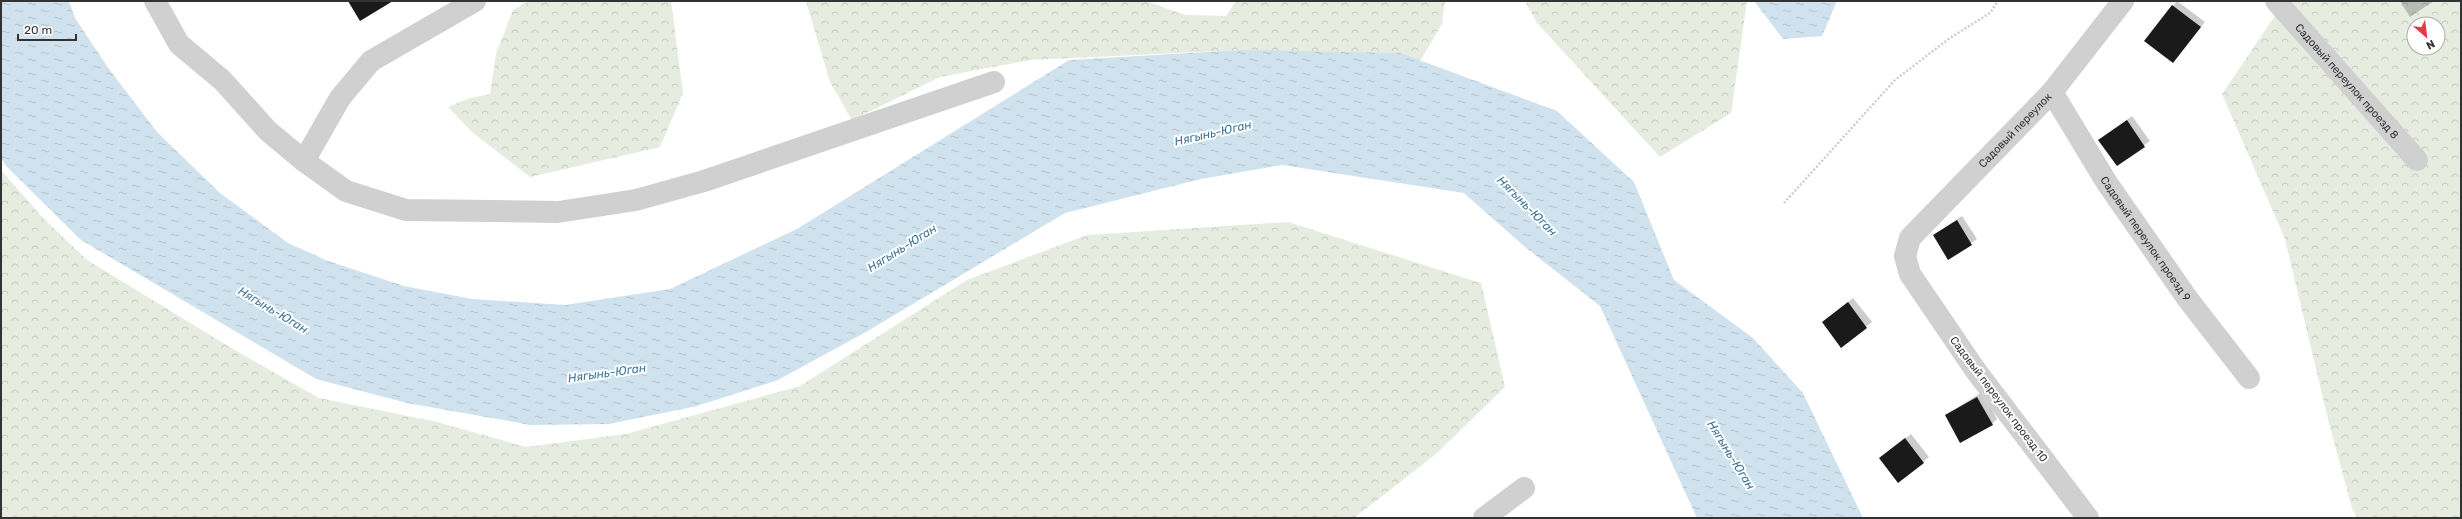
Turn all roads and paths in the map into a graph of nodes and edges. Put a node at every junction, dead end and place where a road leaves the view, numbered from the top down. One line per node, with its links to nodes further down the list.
1 (155, 1): 9 (street)
2 (475, 1): 9 (street)
3 (1998, 1): 10 (path)
4 (2123, 1): 7 (street, Садовый переулок)
5 (2276, 1): 8 (street, Садовый переулок проезд 8)
6 (994, 82): 9 (street)
7 (2052, 92): 11 (street, Садовый переулок); 12 (street, Садовый переулок проезд 9)
8 (2417, 160)
9 (304, 161)
10 (1784, 202)
11 (1905, 256): 15 (street, Садовый переулок проезд 10)
12 (2249, 378)
13 (1524, 488): 14 (street)
14 (1484, 518)
15 (2088, 518)

